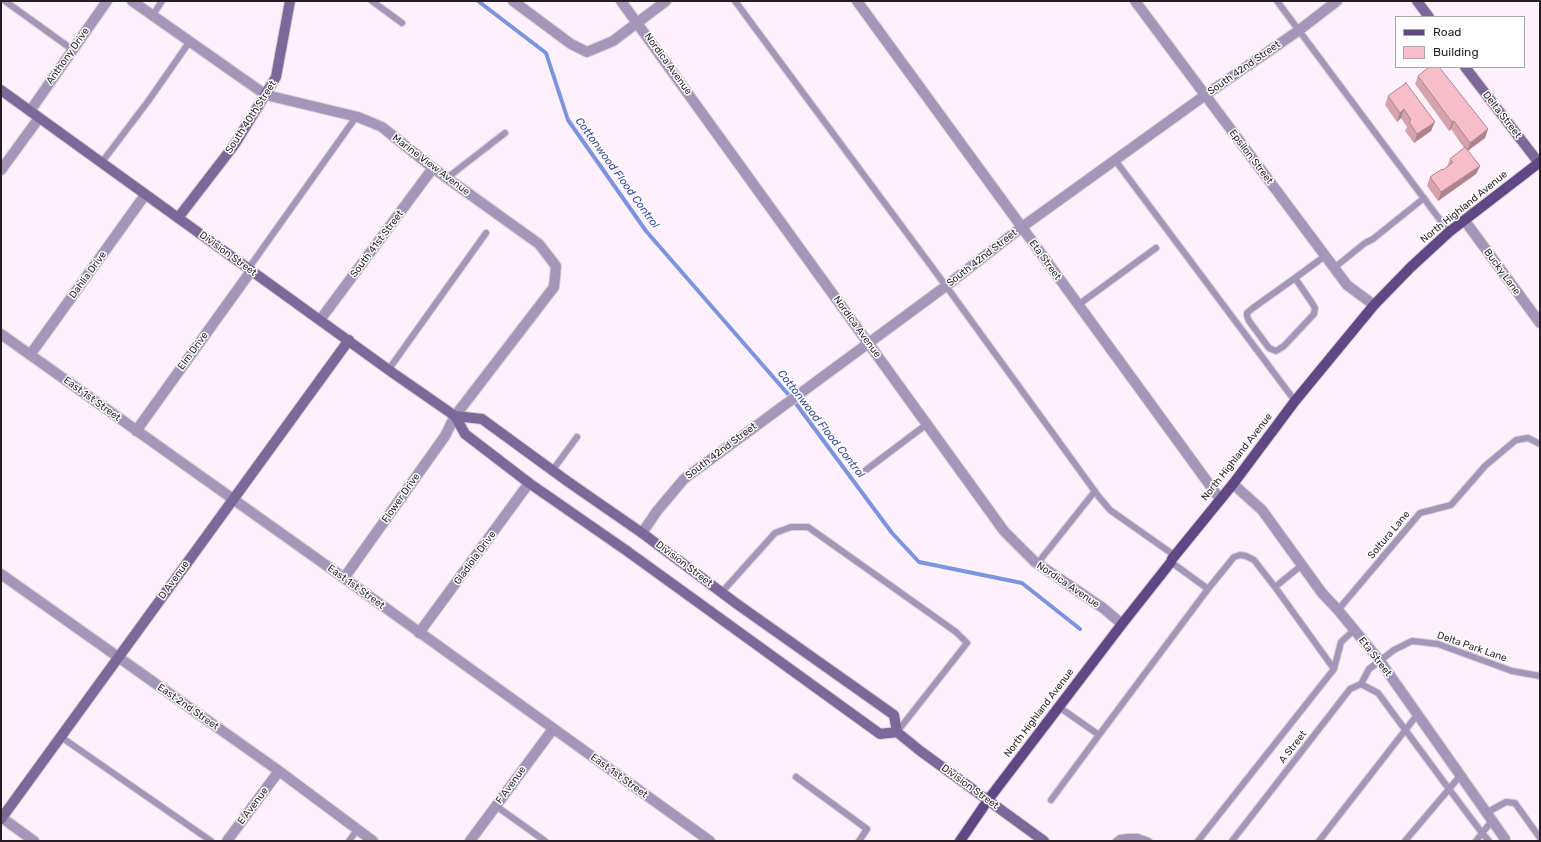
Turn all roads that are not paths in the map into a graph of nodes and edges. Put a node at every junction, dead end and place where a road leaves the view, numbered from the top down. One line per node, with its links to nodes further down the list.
1 (5, 1): 22 (lane)
2 (107, 1): 22 (street, Anthony Drive)
3 (132, 1): 16 (street, Marine View Avenue)
4 (162, 1): 16 (lane)
5 (290, 1): 25 (main road, South 40th Street)
6 (372, 1): 19 (lane)
7 (514, 1): 18 (street)
8 (621, 1): 18 (street, Nordica Avenue)
9 (666, 1): 18 (street)
10 (735, 1): 49 (lane)
11 (857, 1): 41 (street, Eta Street)
12 (1135, 1): 26 (street, Epsilon Street)
13 (1277, 1): 20 (lane)
14 (1337, 1): 20 (street, South 42nd Street)
15 (1418, 1): 17 (main road)
16 (153, 15): 21 (street, Marine View Avenue)
17 (1428, 16)
18 (638, 22): 56 (street, Nordica Avenue)
19 (402, 23)
20 (1298, 31): 26 (street, South 42nd Street); 38 (lane)
21 (190, 41): 25 (street, Marine View Avenue); 32 (lane)
22 (73, 50): 27 (street, Anthony Drive)
23 (1466, 68): 33 (main road, Delta Street)
24 (1, 90): 27 (main road, Division Street)
25 (266, 95): 28 (street, Marine View Avenue); 39 (main road, South 40th Street)
26 (1204, 96): 31 (street, South 42nd Street); 45 (street, Epsilon Street)
27 (30, 110): 29 (main road, Division Street)
28 (356, 117): 34 (street, Marine View Avenue); 47 (lane)
29 (39, 118): 32 (main road, Division Street); 35 (street)
30 (505, 133): 36 (lane)
31 (1115, 160): 41 (street, South 42nd Street); 59 (lane)
32 (102, 162): 37 (main road, Division Street)
33 (1539, 163): 40 (main road, North Highland Avenue)
34 (433, 168): 36 (street, Marine View Avenue); 52 (street, South 41st Street)
35 (1, 170)
36 (447, 178): 60 (street, Marine View Avenue)
37 (145, 195): 39 (main road, Division Street); 57 (street, Dahlia Drive)
38 (1424, 198): 42 (lane); 46 (lane)
39 (178, 218): 47 (main road, Division Street)
40 (1465, 221): 42 (main road, North Highland Avenue); 53 (street, Bucky Lane)
41 (1022, 227): 49 (street, South 42nd Street); 50 (street, Eta Street)
42 (1449, 232): 51 (main road, North Highland Avenue)
43 (486, 233): 58 (lane)
44 (1156, 248): 50 (lane)
45 (1325, 256): 46 (street, Epsilon Street); 48 (lane)
46 (1334, 268): 51 (street, Epsilon Street)
47 (250, 270): 52 (main road, Division Street); 62 (street, Elm Drive)
48 (1295, 278): 48 (lane)
49 (946, 286): 56 (street, South 42nd Street); 69 (lane)
50 (1078, 305): 70 (street, Eta Street)
51 (1374, 305): 59 (main road, North Highland Avenue)
52 (320, 320): 55 (main road, Division Street)
53 (1540, 323)
54 (1, 334): 57 (street, East 1st Street)
55 (349, 340): 58 (main road, Division Street); 71 (main road, D Avenue)
56 (868, 343): 61 (street, Nordica Avenue); 72 (street, South 42nd Street)
57 (30, 355): 62 (street, East 1st Street)
58 (388, 369): 60 (main road, Division Street)
59 (1296, 401): 68 (main road, North Highland Avenue)
60 (455, 416): 65 (main road, Division Street); 67 (main road, Division Street); 77 (street, Flower Drive)
61 (927, 424): 66 (lane); 74 (street, Nordica Avenue)
62 (136, 431): 71 (street, East 1st Street)
63 (577, 437): 65 (lane)
64 (1540, 444): 81 (lane, Soltura Lane)
65 (552, 470): 72 (main road, Division Street)
66 (866, 470)
67 (528, 483): 84 (street, Gladiola Drive); 94 (main road, Division Street)
68 (1233, 484): 70 (main road, North Highland Avenue); 75 (street, Eta Street)
69 (1095, 491): 73 (lane); 74 (lane)
70 (1220, 499): 73 (main road, North Highland Avenue)
71 (232, 500): 77 (street, East 1st Street); 85 (main road, D Avenue)
72 (642, 533): 80 (main road, Division Street)
73 (1173, 559): 79 (lane); 82 (main road, North Highland Avenue)
74 (1037, 564): 82 (street, Nordica Avenue)
75 (1302, 565): 78 (lane); 81 (street, Eta Street)
76 (1, 574): 85 (street, East 2nd Street)
77 (344, 578): 84 (street, East 1st Street)
78 (1275, 587): 79 (lane); 87 (lane)
79 (1208, 589): 95 (lane)
80 (722, 592): 94 (main road, Division Street); 94 (lane)
81 (1338, 610): 83 (street, Eta Street)
82 (1122, 624): 90 (main road, North Highland Avenue)
83 (1354, 630): 86 (street, Eta Street); 87 (lane)
84 (420, 633): 92 (street, East 1st Street)
85 (118, 657): 96 (main road, D Avenue); 97 (street, East 2nd Street)
86 (1380, 661): 88 (lane, Delta Park Lane); 89 (lane, Delta Park Lane); 91 (street, Eta Street)
87 (1334, 669): 124 (lane)
88 (1540, 676)
89 (1361, 684): 93 (lane); 125 (lane, A Street)
90 (1059, 707): 95 (lane); 101 (main road, North Highland Avenue)
91 (1417, 715): 93 (lane); 98 (street, Eta Street)
92 (553, 729): 103 (street, F Avenue); 118 (street, East 1st Street)
93 (1405, 730): 100 (lane); 126 (lane)
94 (897, 732): 101 (main road, Division Street)
95 (1099, 735): 102 (lane)
96 (62, 737): 105 (main road, D Avenue); 112 (lane)
97 (279, 771): 107 (street, East 2nd Street); 113 (street, E Avenue)
98 (1460, 776): 100 (lane); 104 (street, Eta Street)
99 (796, 777): 119 (lane)
100 (1450, 789): 108 (lane); 127 (lane)
101 (988, 800): 120 (main road, North Highland Avenue); 121 (main road, Division Street)
102 (1051, 800)
103 (496, 806): 116 (street, F Avenue); 117 (lane)
104 (1486, 813): 106 (street, Eta Street); 109 (lane)
105 (1, 818): 111 (street)
106 (1492, 821): 108 (lane); 110 (street, Eta Street)
107 (357, 830): 114 (lane); 115 (street, East 2nd Street)
108 (1482, 833): 128 (lane); 129 (lane)
109 (1540, 838)
110 (1505, 840)
111 (34, 841)
112 (211, 841)
113 (227, 841)
114 (349, 841)
115 (373, 841)
116 (470, 841)
117 (545, 841)
118 (710, 841)
119 (859, 841)
120 (960, 841)
121 (1044, 841)
122 (1116, 841): 123 (lane)
123 (1149, 841)
124 (1198, 841)
125 (1232, 841)
126 (1319, 841)
127 (1405, 841)
128 (1476, 841)
129 (1489, 841)

